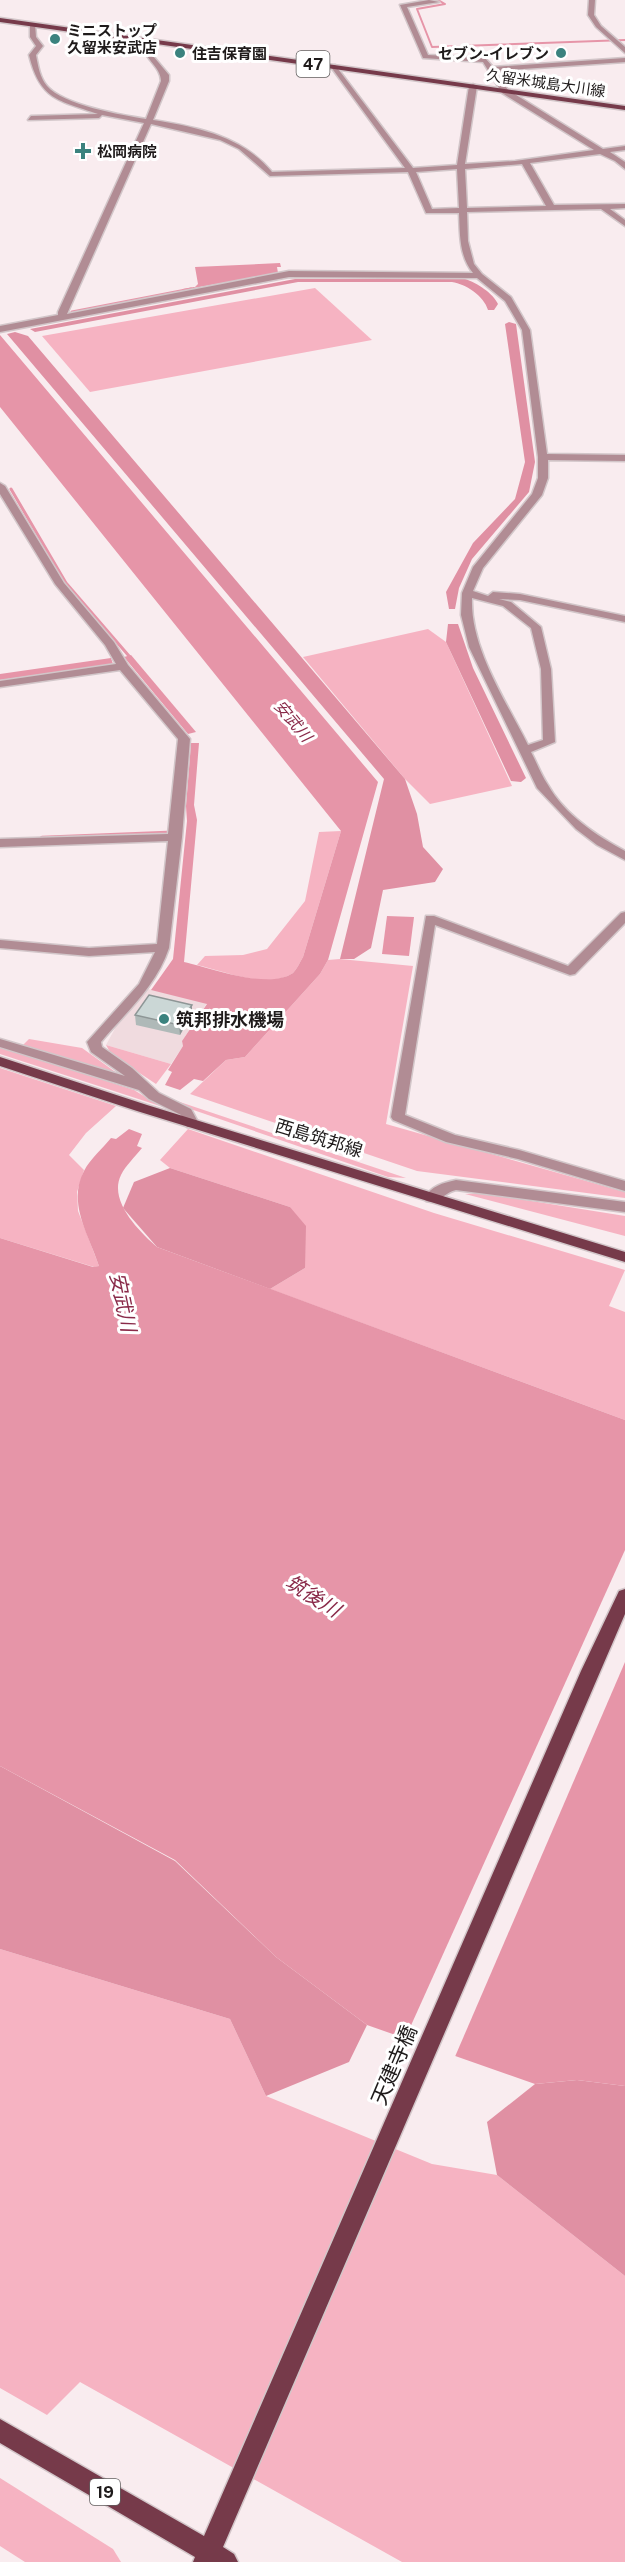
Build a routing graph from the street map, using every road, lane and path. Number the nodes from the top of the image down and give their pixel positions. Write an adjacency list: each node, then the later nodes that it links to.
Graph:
1 (432, 0): 9 (street)
2 (592, 0): 6 (street)
3 (0, 20): 4 (main road, 久留米城島大川線 / 47)
4 (32, 24): 5 (main road, 久留米城島大川線 / 47); 13 (street)
5 (144, 40): 8 (main road, 久留米城島大川線 / 47); 15 (street)
6 (625, 51)
7 (625, 60): 9 (street)
8 (335, 67): 10 (main road, 久留米城島大川線 / 47); 21 (street)
9 (491, 69): 11 (street)
10 (473, 86): 11 (main road, 久留米城島大川線 / 47); 19 (street)
11 (505, 91): 12 (main road, 久留米城島大川線 / 47); 17 (street)
12 (625, 108)
13 (108, 115): 14 (street); 15 (street)
14 (31, 118)
15 (149, 121): 21 (street); 28 (street)
16 (625, 148): 17 (street)
17 (601, 151): 18 (street); 20 (street)
18 (525, 162): 19 (street); 24 (street)
19 (461, 166): 21 (street); 25 (street)
20 (625, 167)
21 (411, 170): 25 (street)
22 (602, 206): 23 (street); 24 (street); 26 (street)
23 (625, 206)
24 (551, 207): 25 (street)
25 (464, 212): 27 (street)
26 (625, 224)
27 (479, 276): 28 (street); 31 (street)
28 (63, 317): 30 (street)
29 (0, 319): 30 (street)
30 (2, 328)
31 (543, 457): 32 (street); 34 (street)
32 (625, 458)
33 (0, 486): 36 (street)
34 (467, 593): 35 (street); 38 (street); 38 (street)
35 (625, 619)
36 (123, 666): 37 (street); 39 (street)
37 (0, 684)
38 (523, 751): 41 (street)
39 (176, 837): 40 (street); 44 (street)
40 (0, 843)
41 (625, 856)
42 (625, 916): 49 (street)
43 (0, 944): 44 (street)
44 (163, 948): 47 (street)
45 (0, 1043): 47 (street)
46 (0, 1060): 48 (main road, 西島筑邦線)
47 (143, 1087): 48 (street)
48 (192, 1124): 50 (main road, 西島筑邦線)
49 (625, 1185)
50 (432, 1197): 51 (street); 52 (main road, 西島筑邦線)
51 (625, 1207)
52 (625, 1257)
53 (625, 1596): 55 (main road, 天建寺橋)
54 (0, 2430): 55 (main road, 19)
55 (213, 2559)

